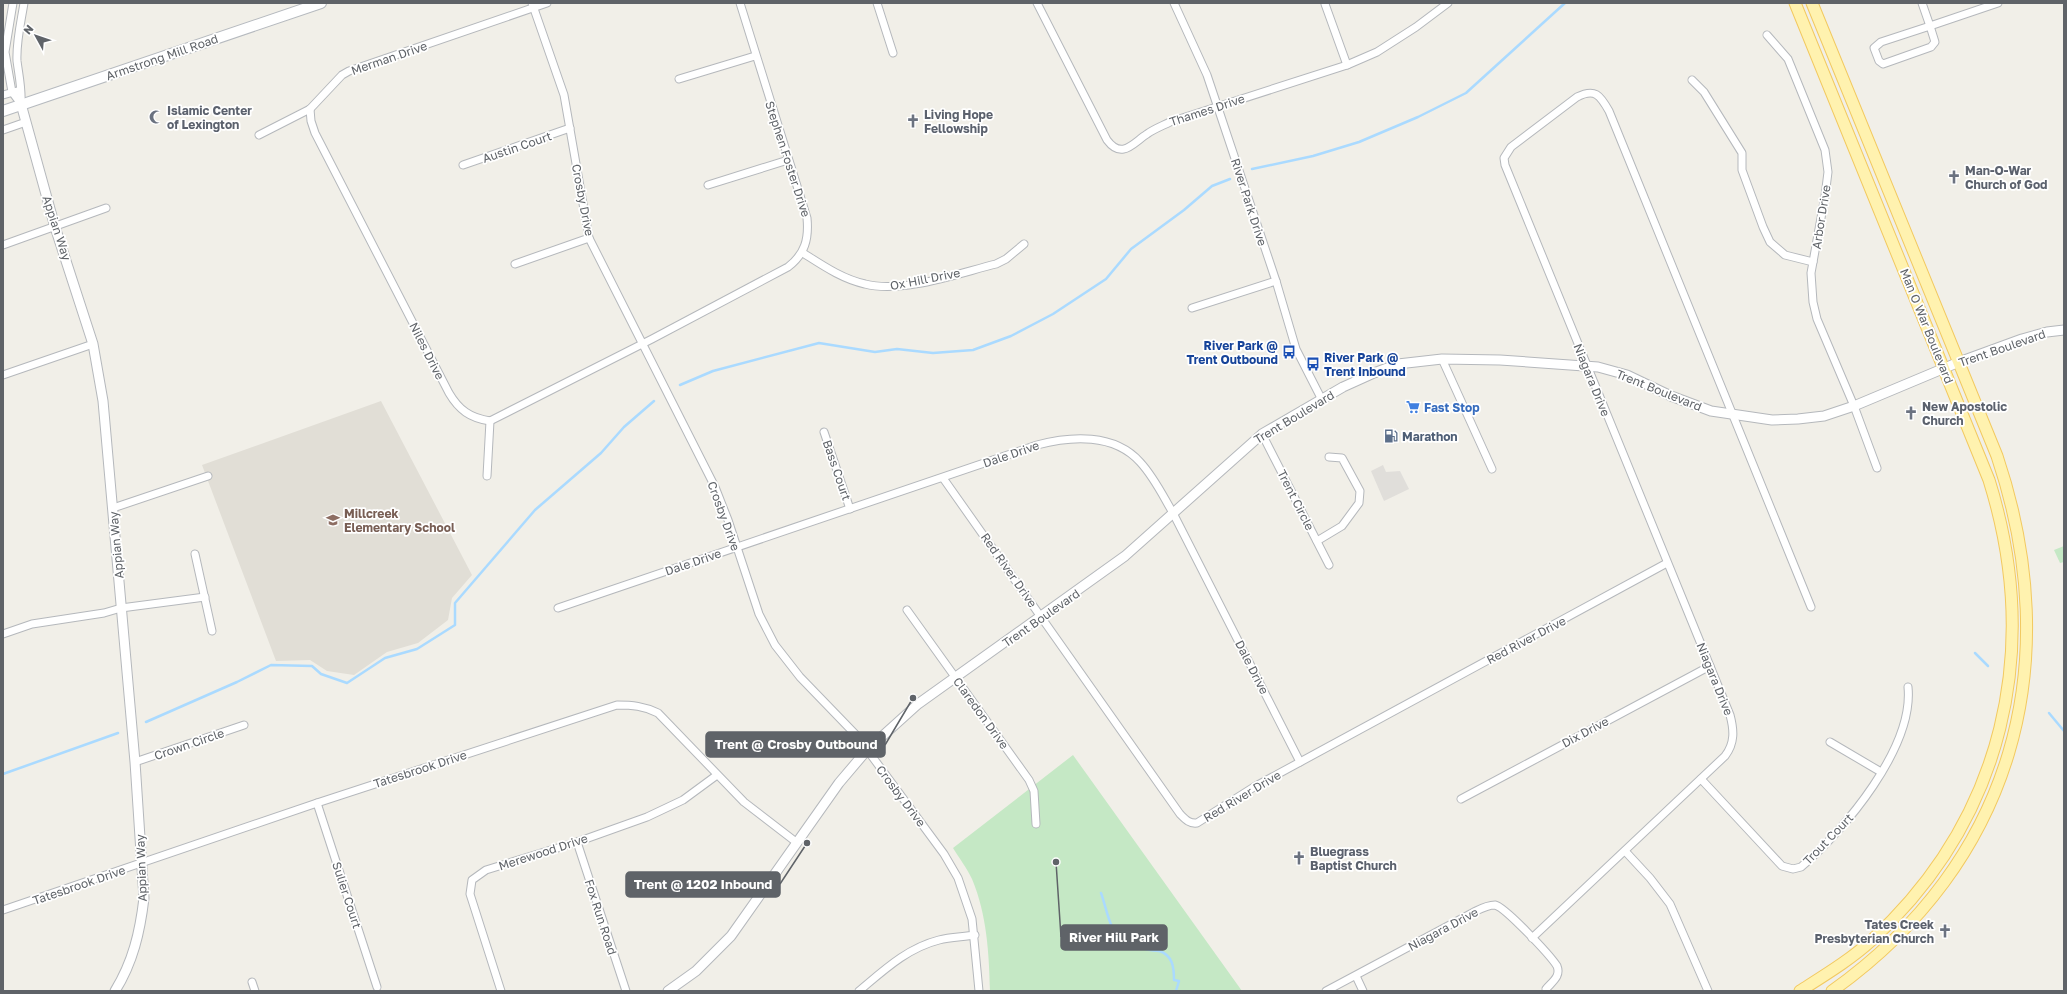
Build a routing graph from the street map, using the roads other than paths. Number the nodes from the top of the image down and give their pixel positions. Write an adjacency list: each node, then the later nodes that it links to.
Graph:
1 (12, 3): 24 (street, Appian Way)
2 (24, 3): 23 (street, Appian Way)
3 (321, 3): 26 (main road, Armstrong Mill Road)
4 (547, 3): 15 (street)
5 (740, 3): 19 (street, Stephen Foster Drive)
6 (877, 3): 18 (street)
7 (1037, 3): 27 (street, Thames Drive)
8 (1174, 3): 27 (street, River Park Drive)
9 (1448, 3): 20 (street, Thames Drive)
10 (1795, 3): 53 (main road, Man O War Boulevard)
11 (1812, 3): 51 (main road, Man O War Boulevard)
12 (1922, 3): 16 (street)
13 (1998, 3): 16 (street)
14 (1325, 4): 20 (street)
15 (533, 5): 28 (street, Merman Drive); 31 (street, Crosby Drive)
16 (1930, 26): 16 (street)
17 (1767, 35): 43 (street, Arbor Drive)
18 (893, 53)
19 (755, 56): 21 (street); 34 (street, Stephen Foster Drive)
20 (1347, 65): 27 (street, Thames Drive)
21 (679, 80)
22 (1692, 80): 43 (street)
23 (22, 89): 24 (street); 26 (street, Appian Way)
24 (12, 92): 25 (street); 26 (street, Appian Way)
25 (3, 96)
26 (21, 104): 29 (main road, Armstrong Mill Road); 30 (street, Appian Way)
27 (1218, 106): 45 (street, River Park Drive)
28 (310, 109): 33 (street, Merman Drive); 58 (street, Niles Drive)
29 (3, 111)
30 (26, 122): 32 (street); 38 (street, Appian Way)
31 (570, 128): 35 (street, Austin Court); 39 (street, Crosby Drive)
32 (3, 130)
33 (259, 135)
34 (788, 160): 36 (street); 42 (street, Stephen Foster Drive)
35 (463, 165)
36 (708, 185)
37 (106, 208): 38 (street)
38 (55, 227): 41 (street); 48 (street, Appian Way)
39 (589, 238): 44 (street); 49 (street, Crosby Drive)
40 (1024, 244): 42 (street, Ox Hill Drive)
41 (3, 245)
42 (802, 253): 49 (street, Stephen Foster Drive)
43 (1813, 262): 56 (street, Arbor Drive)
44 (515, 264)
45 (1276, 281): 46 (street); 55 (street, River Park Drive)
46 (1192, 308)
47 (2064, 330): 51 (street, Trent Boulevard)
48 (93, 344): 54 (street); 67 (street, Appian Way)
49 (642, 344): 58 (street); 71 (street, Crosby Drive)
50 (1442, 359): 52 (street, Trent Boulevard); 55 (street, Trent Boulevard); 63 (street)
51 (1959, 362): 53 (street, Trent Boulevard); 119 (main road, Man O War Boulevard)
52 (1586, 366): 57 (street, Trent Boulevard); 57 (street, Niagara Drive); 73 (street, Niagara Drive)
53 (1944, 368): 56 (street, Trent Boulevard); 118 (main road, Man O War Boulevard)
54 (3, 375)
55 (1322, 400): 60 (street, Trent Boulevard)
56 (1854, 406): 57 (street, Trent Boulevard); 62 (street, Arbor Drive)
57 (1735, 416): 76 (street, Niagara Drive)
58 (490, 421): 65 (street)
59 (824, 432): 68 (street, Bass Court)
60 (1262, 434): 69 (street, Trent Boulevard); 70 (street, Trent Circle)
61 (1329, 457): 70 (street)
62 (1877, 468)
63 (1492, 469)
64 (208, 476): 67 (street)
65 (487, 476)
66 (943, 478): 68 (street, Dale Drive); 69 (street, Dale Drive); 80 (street, Red River Drive)
67 (113, 508): 77 (street, Appian Way)
68 (850, 509): 71 (street, Dale Drive)
69 (1173, 513): 80 (street, Trent Boulevard); 90 (street, Dale Drive)
70 (1317, 541): 74 (street, Trent Circle)
71 (736, 548): 78 (street, Dale Drive); 88 (street, Crosby Drive)
72 (195, 554): 75 (street)
73 (1667, 563): 83 (street, Niagara Drive); 90 (street, Red River Drive)
74 (1330, 565)
75 (205, 597): 77 (street); 81 (street)
76 (1811, 607)
77 (121, 608): 82 (street); 89 (street, Appian Way)
78 (558, 608)
79 (906, 610): 84 (street, Claredon Drive)
80 (1042, 617): 84 (street, Trent Boulevard); 90 (street, Red River Drive)
81 (212, 631)
82 (3, 634)
83 (1710, 666): 93 (street, Niagara Drive); 94 (street, Dix Drive)
84 (955, 678): 88 (street, Trent Boulevard); 96 (street, Claredon Drive)
85 (1908, 687): 91 (street, Trout Court)
86 (244, 725): 89 (street, Crown Circle)
87 (1830, 742): 91 (street)
88 (867, 750): 98 (street, Trent Boulevard); 102 (street, Crosby Drive)
89 (135, 762): 100 (street, Appian Way)
90 (1300, 762)
91 (1881, 772): 93 (street, Trout Court)
92 (717, 775): 95 (street, Tatesbrook Drive); 97 (street, Merewood Drive); 98 (street, Tatesbrook Drive)
93 (1701, 779): 99 (street, Niagara Drive)
94 (1461, 799)
95 (317, 803): 100 (street, Tatesbrook Drive); 106 (street, Sulier Court)
96 (1036, 824)
97 (577, 842): 110 (street, Merewood Drive); 111 (street, Fox Run Road)
98 (796, 842): 112 (street, Trent Boulevard)
99 (1625, 851): 103 (street, Niagara Drive); 117 (street)
100 (143, 862): 101 (street, Tatesbrook Drive); 108 (street, Appian Way)
101 (3, 910)
102 (975, 935): 113 (street); 114 (street, Crosby Drive)
103 (1532, 938): 104 (street, Niagara Drive); 107 (street)
104 (1356, 976): 115 (street, Niagara Drive); 116 (street)
105 (252, 982): 109 (street)
106 (376, 987)
107 (1546, 988)
108 (115, 991)
109 (255, 991)
110 (501, 991)
111 (626, 991)
112 (668, 991)
113 (859, 991)
114 (979, 991)
115 (1326, 991)
116 (1363, 991)
117 (1708, 991)
118 (1800, 991)
119 (1832, 991)

